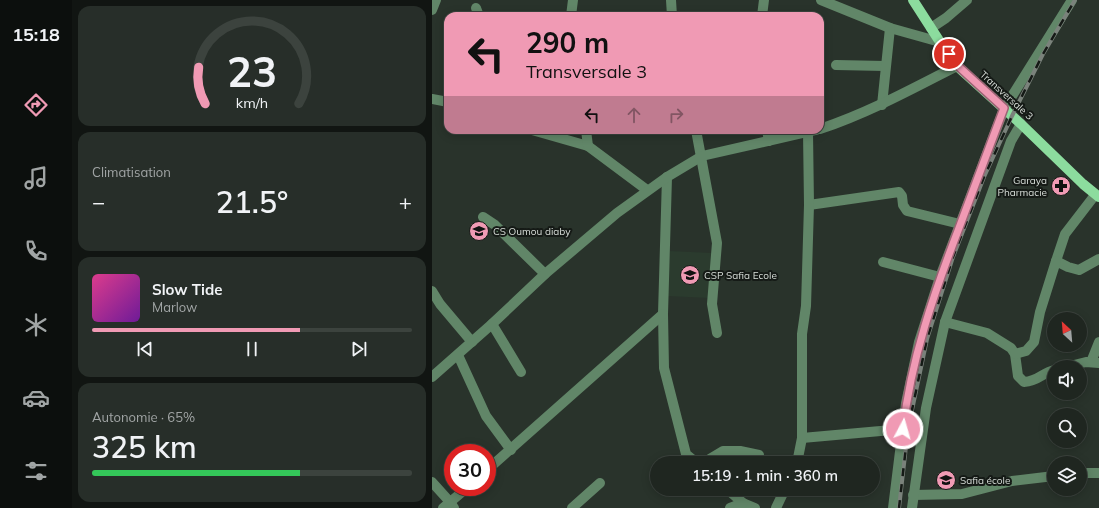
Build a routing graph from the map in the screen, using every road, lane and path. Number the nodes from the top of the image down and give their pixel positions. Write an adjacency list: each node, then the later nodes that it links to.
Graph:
1 (436, 0): 9 (street)
2 (573, 0): 10 (street)
3 (671, 0): 11 (street)
4 (764, 0): 12 (street)
5 (821, 0): 13 (street)
6 (913, 0): 14 (main road, Transversale 3)
7 (967, 0): 14 (street)
8 (1072, 0): 22 (street)
9 (432, 10)
10 (571, 12)
11 (672, 12)
12 (762, 12)
13 (890, 28): 15 (street); 17 (street)
14 (931, 28): 15 (main road, Transversale 3)
15 (940, 42): 18 (main road, Transversale 3)
16 (836, 65): 17 (street)
17 (885, 66): 21 (street)
18 (958, 66): 21 (street); 22 (main road, Transversale 3)
19 (432, 98): 20 (street)
20 (444, 101)
21 (882, 105): 24 (street)
22 (1004, 108): 23 (main road, Transversale 3); 39 (street)
23 (1021, 124): 36 (main road, Transversale 3); 47 (street)
24 (824, 128)
25 (546, 134): 32 (street)
26 (586, 134): 32 (street)
27 (697, 134): 33 (street)
28 (768, 134): 31 (street)
29 (799, 134): 31 (street)
30 (812, 134): 37 (street)
31 (769, 141): 33 (street)
32 (588, 146): 35 (street)
33 (702, 156): 34 (street); 49 (street)
34 (667, 177): 35 (street); 46 (street)
35 (647, 190): 43 (street)
36 (1097, 196): 41 (street)
37 (809, 205): 39 (street); 59 (street)
38 (483, 217): 43 (street)
39 (960, 224): 44 (street)
40 (1099, 259): 41 (street)
41 (1056, 261): 52 (street)
42 (883, 262): 44 (street)
43 (545, 274): 48 (street)
44 (940, 277): 58 (street)
45 (432, 291): 50 (street)
46 (663, 314): 60 (street); 62 (street)
47 (944, 322): 52 (street); 71 (street)
48 (492, 324): 50 (street); 55 (street)
49 (717, 333)
50 (472, 342): 53 (street)
51 (1099, 342): 54 (street)
52 (1015, 354): 56 (street)
53 (458, 355): 57 (street); 60 (street)
54 (1095, 363)
55 (521, 372)
56 (1047, 374)
57 (432, 377)
58 (903, 429): 59 (street); 81 (street)
59 (802, 438): 64 (street)
60 (511, 450): 65 (street)
61 (759, 455): 63 (street)
62 (688, 456)
63 (715, 456)
64 (798, 456)
65 (496, 462)
66 (1087, 473): 67 (street)
67 (1099, 473)
68 (1047, 477): 71 (street)
69 (432, 482): 76 (street)
70 (600, 483): 77 (street)
71 (913, 495): 82 (street)
72 (459, 496): 76 (street)
73 (735, 496): 75 (street)
74 (782, 496): 80 (street)
75 (743, 503): 78 (street); 79 (street)
76 (449, 506)
77 (572, 508)
78 (730, 508)
79 (755, 508)
80 (776, 508)
81 (893, 508)
82 (912, 508)

